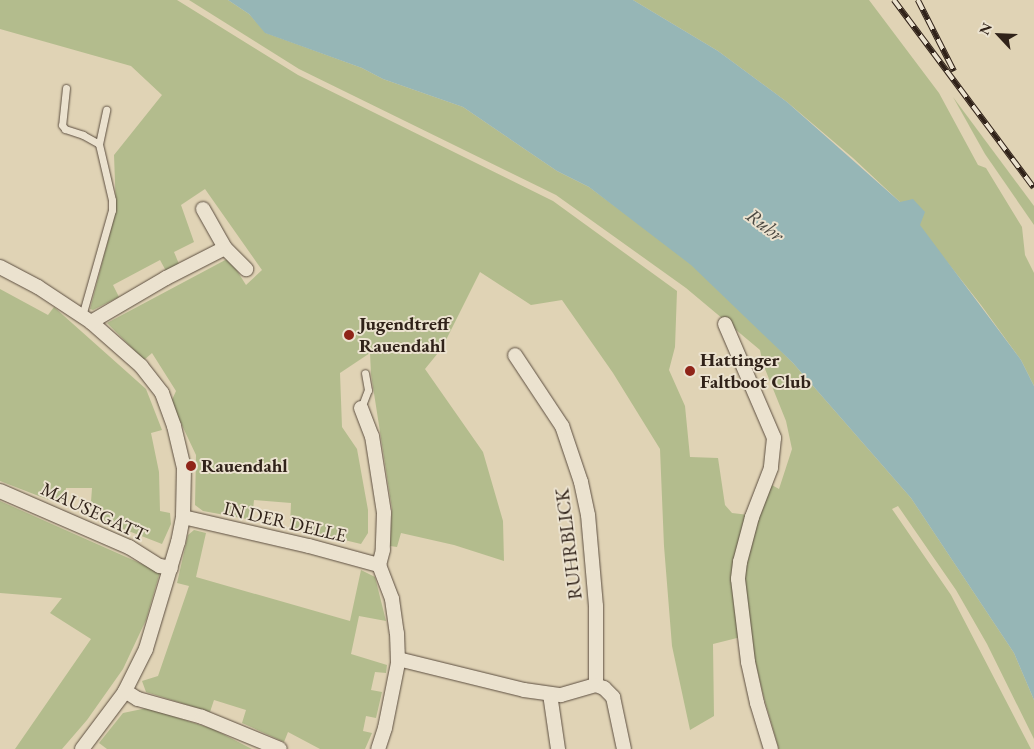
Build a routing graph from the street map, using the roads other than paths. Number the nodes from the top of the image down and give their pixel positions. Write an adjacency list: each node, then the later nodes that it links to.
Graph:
1 (66, 88): 3 (lane)
2 (106, 110): 3 (lane)
3 (99, 144): 8 (lane)
4 (203, 209): 5 (street)
5 (225, 248): 7 (street); 8 (street)
6 (0, 267): 8 (street)
7 (246, 269)
8 (87, 319): 14 (street)
9 (725, 324): 26 (street)
10 (515, 355): 18 (street, RUHRBLICK)
11 (365, 373): 12 (lane)
12 (361, 408): 15 (street)
13 (0, 491): 16 (street, MAUSEGATT)
14 (183, 517): 15 (street, IN DER DELLE); 16 (street)
15 (379, 565): 17 (street)
16 (171, 568): 19 (street)
17 (398, 659): 20 (street); 23 (street)
18 (596, 686): 20 (street); 25 (street)
19 (124, 692): 21 (street); 22 (street)
20 (550, 694): 24 (street)
21 (82, 749)
22 (280, 749)
23 (378, 749)
24 (558, 749)
25 (624, 749)
26 (772, 749)

